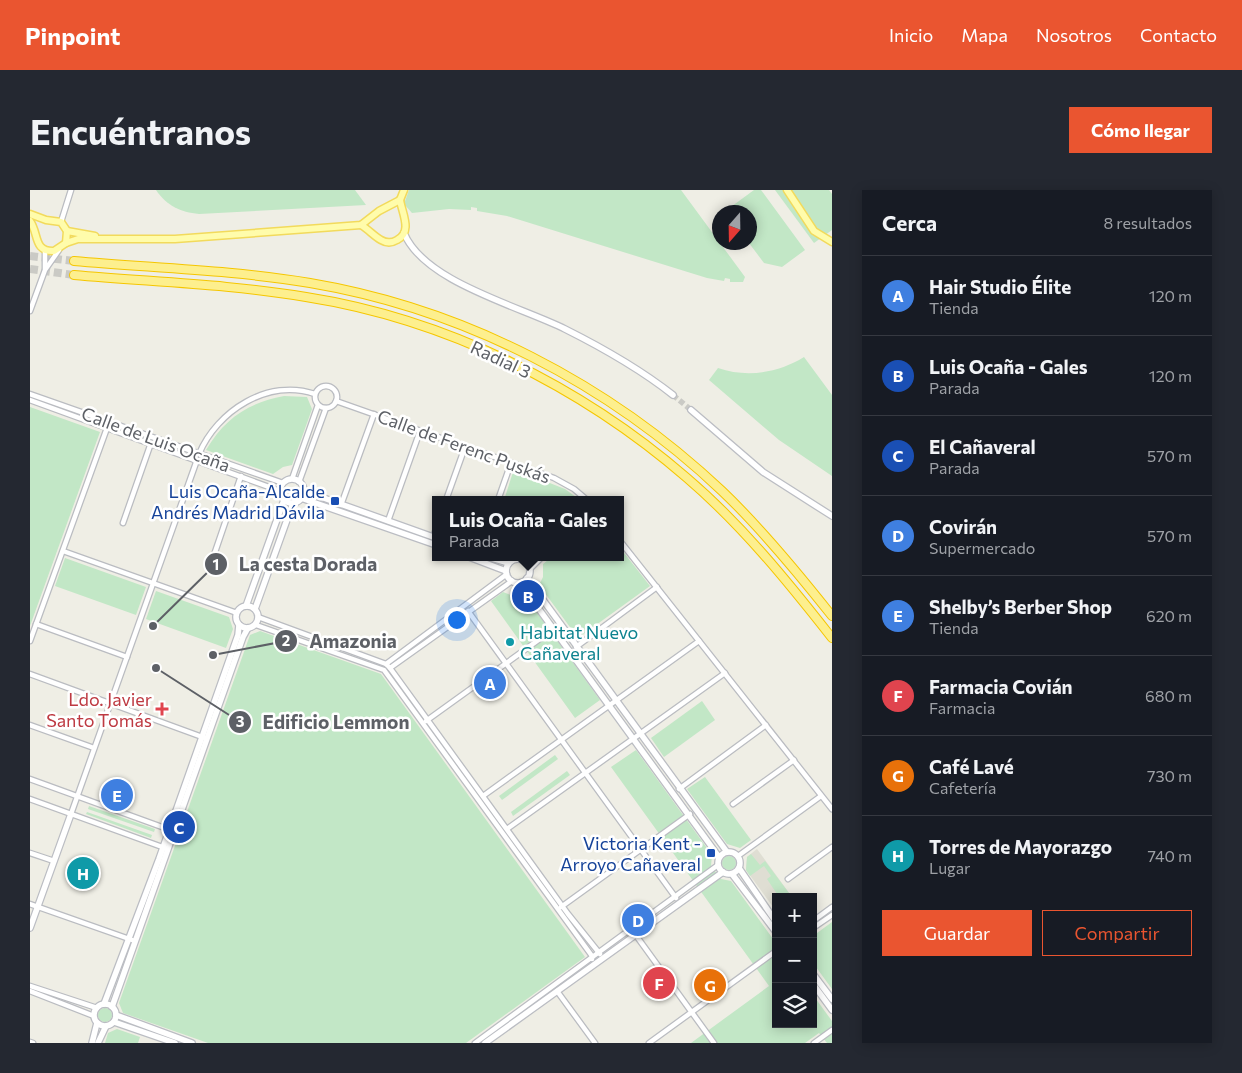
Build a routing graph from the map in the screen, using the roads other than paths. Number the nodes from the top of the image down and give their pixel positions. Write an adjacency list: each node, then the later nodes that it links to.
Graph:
1 (71, 190): 11 (street)
2 (404, 190): 4 (main road)
3 (787, 190): 19 (main road)
4 (400, 200): 5 (main road); 6 (main road)
5 (388, 208): 6 (main road); 8 (main road)
6 (401, 213): 15 (main road)
7 (30, 214): 9 (main road)
8 (373, 218): 12 (main road); 14 (main road)
9 (46, 220): 11 (main road); 16 (main road)
10 (30, 221): 16 (main road)
11 (61, 222): 13 (main road)
12 (361, 226): 14 (main road); 17 (main road)
13 (67, 231): 17 (main road); 20 (main road)
14 (373, 232): 18 (main road)
15 (404, 233): 18 (main road); 21 (main road)
16 (36, 236): 22 (main road)
17 (121, 238): 20 (main road)
18 (395, 241): 21 (main road)
19 (832, 242)
20 (66, 244): 23 (main road)
21 (409, 246): 30 (main road)
22 (45, 250): 23 (main road); 25 (street)
23 (59, 250): 25 (street)
24 (74, 261): 83 (highway, Radial 3)
25 (45, 270): 27 (street)
26 (74, 275): 90 (highway, Radial 3)
27 (30, 311)
28 (30, 394): 41 (street, Calle de Luis Ocaña)
29 (315, 394): 32 (street); 33 (street); 41 (street)
30 (673, 395)
31 (30, 400): 37 (street, Calle de Luis Ocaña)
32 (336, 401): 34 (street); 36 (street, Calle de Ferenc Puskás)
33 (318, 405): 34 (street); 45 (street)
34 (326, 408): 46 (street)
35 (691, 410): 57 (main road)
36 (374, 414): 38 (street, Calle de Ferenc Puskás); 56 (street)
37 (107, 428): 39 (street, Calle de Luis Ocaña); 63 (street)
38 (420, 430): 40 (street, Calle de Ferenc Puskás); 58 (street)
39 (151, 443): 42 (street, Calle de Luis Ocaña); 59 (street)
40 (465, 447): 43 (street, Calle de Ferenc Puskás); 50 (street)
41 (199, 454): 47 (street, Calle de Luis Ocaña)
42 (197, 460): 44 (street, Calle de Luis Ocaña); 77 (street)
43 (511, 463): 51 (street); 52 (street, Calle de Ferenc Puskás)
44 (242, 476): 48 (street, Calle de Luis Ocaña); 64 (street)
45 (292, 479): 46 (main road); 47 (main road)
46 (300, 482): 49 (main road)
47 (283, 483): 48 (main road)
48 (280, 491): 54 (main road)
49 (304, 491): 53 (main road); 56 (main road)
50 (447, 496)
51 (499, 496)
52 (581, 496)
53 (301, 498): 55 (main road); 61 (main road)
54 (284, 500): 55 (main road); 79 (main road)
55 (293, 503): 80 (main road)
56 (341, 505): 58 (main road)
57 (832, 516)
58 (388, 522): 60 (main road)
59 (123, 523)
60 (432, 537)
61 (432, 544)
62 (624, 545): 78 (street)
63 (63, 551): 77 (street); 85 (street)
64 (214, 555)
65 (478, 561): 73 (main road)
66 (500, 561): 71 (main road)
67 (515, 561): 71 (main road)
68 (521, 561): 70 (main road)
69 (538, 561): 72 (street)
70 (525, 562): 72 (main road)
71 (509, 564): 73 (main road)
72 (530, 569): 74 (main road)
73 (506, 573): 75 (main road); 96 (street)
74 (527, 578): 76 (main road); 93 (main road)
75 (512, 581): 76 (main road); 81 (street)
76 (520, 583): 89 (main road)
77 (153, 584): 82 (street); 94 (street)
78 (658, 587): 92 (street); 93 (street)
79 (246, 606): 80 (main road); 82 (main road)
80 (254, 609): 84 (main road)
81 (468, 611): 95 (street); 96 (street)
82 (237, 613): 87 (main road)
83 (832, 616)
84 (258, 617): 86 (main road); 96 (street)
85 (36, 624): 91 (street); 94 (street)
86 (256, 624): 88 (main road); 101 (street)
87 (239, 625): 88 (main road); 105 (main road)
88 (248, 628): 105 (main road)
89 (555, 628): 95 (street); 100 (main road)
90 (832, 638)
91 (30, 641)
92 (699, 641): 97 (street); 100 (street)
93 (576, 647): 100 (main road)
94 (127, 657): 99 (street)
95 (506, 663): 101 (street); 106 (street)
96 (388, 666): 101 (street)
97 (725, 673): 103 (street); 104 (street)
98 (30, 674): 99 (street)
99 (110, 703): 105 (street); 107 (street)
100 (613, 703): 104 (main road); 106 (street)
101 (425, 721): 113 (street); 138 (street)
102 (30, 725): 107 (street)
103 (766, 725): 108 (street); 111 (street)
104 (637, 735): 109 (street); 111 (main road); 119 (main road)
105 (205, 737): 120 (main road)
106 (562, 740): 109 (street); 113 (street)
107 (94, 748): 112 (street)
108 (794, 760): 114 (street); 116 (street)
109 (585, 773): 121 (street); 124 (street)
110 (30, 779): 112 (street)
111 (679, 789): 125 (main road)
112 (77, 796): 118 (street); 120 (street)
113 (483, 796): 121 (street)
114 (821, 796): 117 (street); 127 (street)
115 (30, 799): 118 (street)
116 (733, 804)
117 (832, 809)
118 (71, 814): 123 (street); 129 (main road)
119 (690, 814): 124 (street); 128 (main road)
120 (171, 830): 123 (main road)
121 (507, 830): 138 (street)
122 (832, 847): 134 (street)
123 (165, 848): 147 (main road)
124 (641, 849): 135 (street); 138 (street)
125 (727, 852): 127 (main road); 128 (main road)
126 (30, 853): 129 (street)
127 (738, 856): 131 (main road)
128 (720, 857): 130 (main road)
129 (54, 861): 137 (main road)
130 (718, 865): 132 (main road); 135 (street)
131 (739, 868): 133 (main road); 141 (main road)
132 (723, 872): 133 (main road); 146 (main road)
133 (732, 874): 144 (main road)
134 (788, 879)
135 (676, 898): 148 (street)
136 (30, 904): 137 (street)
137 (38, 907): 145 (main road); 147 (street)
138 (560, 907): 148 (street); 150 (street)
139 (832, 907): 142 (street)
140 (832, 915): 143 (street)
141 (772, 916)
142 (817, 918)
143 (817, 925)
144 (772, 927)
145 (30, 928)
146 (635, 934): 155 (main road); 161 (street)
147 (132, 940): 157 (main road); 158 (main road)
148 (600, 954): 150 (street)
149 (772, 954): 161 (street)
150 (592, 959): 172 (street)
151 (817, 979): 156 (main road)
152 (30, 986): 159 (street)
153 (817, 989): 160 (main road)
154 (30, 991): 163 (street)
155 (557, 991): 173 (main road); 174 (street)
156 (832, 1000)
157 (104, 1004): 158 (main road); 159 (main road)
158 (112, 1007): 162 (main road)
159 (96, 1008): 163 (main road)
160 (832, 1010)
161 (692, 1012): 175 (street); 176 (street)
162 (116, 1015): 164 (main road); 171 (main road)
163 (94, 1016): 165 (main road)
164 (114, 1022): 166 (main road); 170 (main road)
165 (97, 1023): 166 (main road); 168 (main road)
166 (106, 1026): 169 (main road)
167 (832, 1030): 177 (street)
168 (92, 1043)
169 (98, 1043)
170 (175, 1043)
171 (192, 1043)
172 (475, 1043)
173 (485, 1043)
174 (595, 1043)
175 (649, 1043)
176 (714, 1043)
177 (814, 1043)

